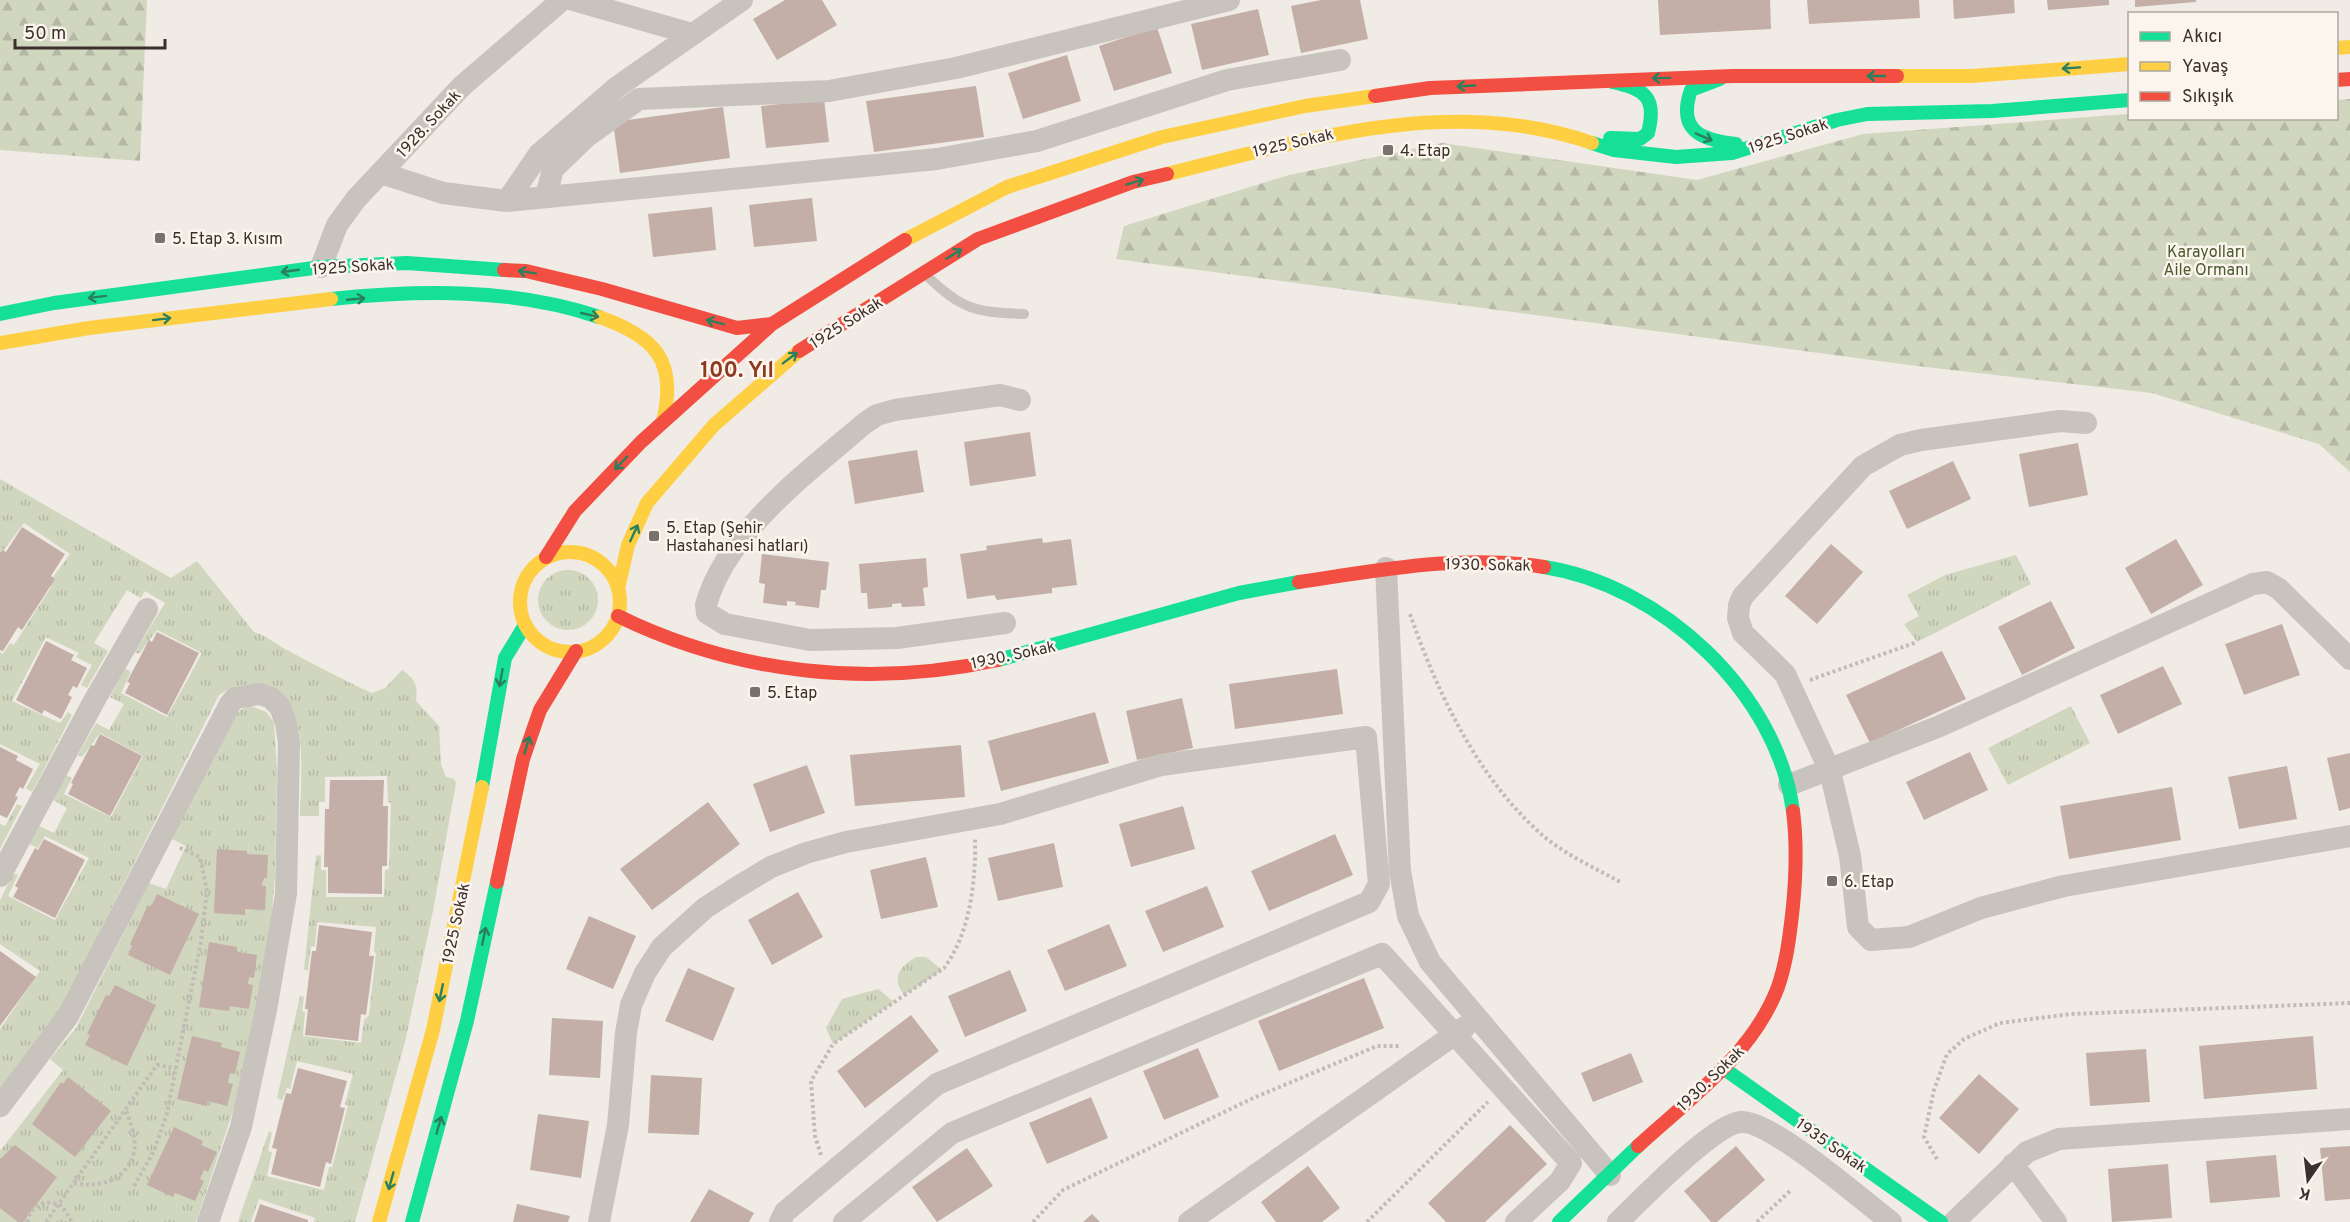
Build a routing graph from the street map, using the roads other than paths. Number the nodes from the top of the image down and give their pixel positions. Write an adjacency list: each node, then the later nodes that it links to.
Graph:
1 (562, 0): 13 (street, 1928. Sokak)
2 (573, 0): 5 (street)
3 (742, 0): 5 (street)
4 (1229, 0): 14 (street)
5 (692, 34): 15 (street)
6 (1340, 60): 14 (street)
7 (2128, 64): 8 (main road, 1925 Sokak, one-way to 8)
8 (1733, 76): 9 (main road, 1925 Sokak, one-way to 9); 12 (main road, one-way to 12)
9 (1600, 80): 11 (main road); 20 (main road, 1925 Sokak, one-way to 20)
10 (2128, 100): 12 (main road, 1925 Sokak)
11 (1562, 132): 12 (main road, 1925 Sokak); 17 (main road, 1925 Sokak, one-way to 11)
12 (1789, 135)
13 (381, 173): 15 (street); 16 (street, 1928. Sokak)
14 (546, 196): 15 (street)
15 (507, 201)
16 (321, 267): 18 (main road, 1925 Sokak, one-way to 18); 20 (main road, 1925 Sokak, one-way to 16)
17 (924, 273): 19 (lane); 27 (main road, 1925 Sokak, one-way to 17)
18 (0, 314)
19 (1024, 314)
20 (772, 324): 23 (main road, 1925 Sokak)
21 (0, 343): 23 (main road, 1925 Sokak, one-way to 23)
22 (1020, 400): 32 (street)
23 (663, 421): 25 (main road, 1925 Sokak, one-way to 25)
24 (2086, 423): 38 (street)
25 (546, 557): 27 (main road); 31 (main road)
26 (1386, 568): 35 (main road, 1930. Sokak); 36 (street); 39 (main road, 1930. Sokak)
27 (618, 590): 29 (main road)
28 (147, 609): 41 (street)
29 (618, 616): 33 (main road); 35 (main road, 1930. Sokak)
30 (1005, 623): 32 (street)
31 (525, 626): 33 (main road); 50 (main road, 1925 Sokak, one-way to 50)
32 (897, 638): 35 (street)
33 (576, 651): 51 (main road, 1925 Sokak, one-way to 33)
34 (2350, 659): 38 (street)
35 (898, 672)
36 (1394, 735): 37 (street); 42 (street)
37 (1366, 737): 52 (street); 53 (street)
38 (1830, 771): 39 (street); 40 (street)
39 (1789, 786): 44 (main road, 1930. Sokak)
40 (2350, 836)
41 (0, 876)
42 (1476, 1019): 43 (street); 48 (street)
43 (1446, 1039): 54 (street); 55 (street); 56 (street)
44 (1723, 1068): 48 (main road, 1930. Sokak); 60 (main road, 1935 Sokak)
45 (0, 1106): 49 (street)
46 (2350, 1119): 47 (street)
47 (2013, 1164): 61 (street); 62 (street)
48 (1610, 1174): 57 (main road, 1930. Sokak)
49 (208, 1222)
50 (379, 1222)
51 (412, 1222)
52 (599, 1222)
53 (780, 1222)
54 (844, 1222)
55 (1190, 1222)
56 (1516, 1222)
57 (1559, 1222)
58 (1618, 1222): 59 (street)
59 (1891, 1222)
60 (1941, 1222)
61 (1954, 1222)
62 (2056, 1222)

